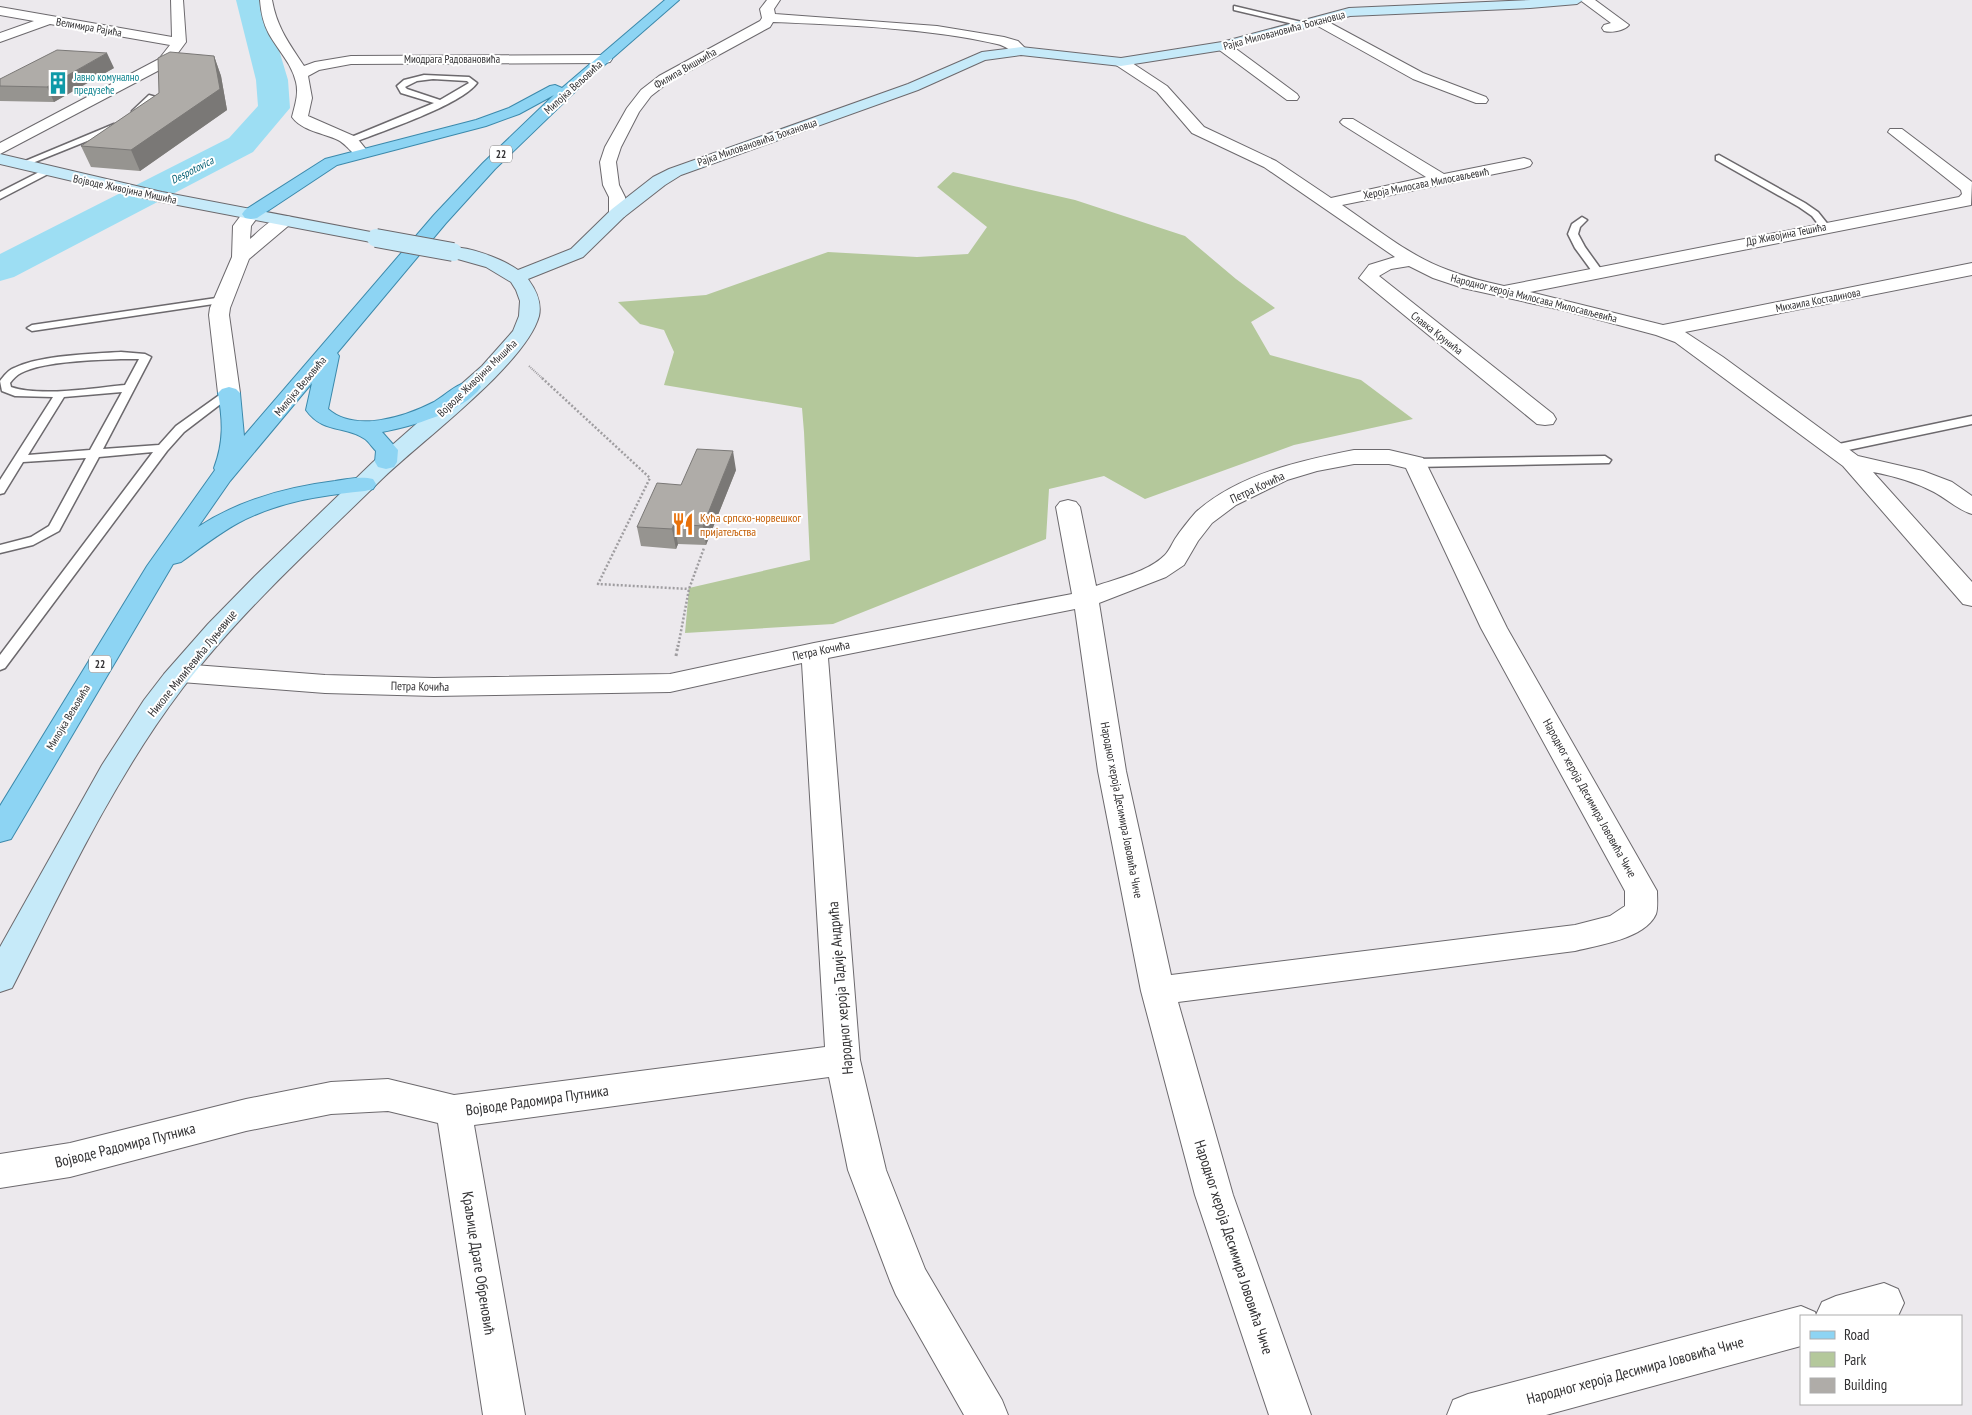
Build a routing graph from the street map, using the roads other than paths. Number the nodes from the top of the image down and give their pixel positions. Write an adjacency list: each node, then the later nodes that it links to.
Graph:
1 (177, 0): 16 (street)
2 (266, 0): 21 (street)
3 (673, 0): 19 (main road, Милојка Вељовића / 22)
4 (774, 0): 10 (street)
5 (1577, 0): 7 (street, Рајка Миловановића Ђокановца)
6 (1586, 0): 14 (street)
7 (1498, 3): 12 (street, Рајка Миловановића Ђокановца)
8 (1237, 8): 13 (lane)
9 (0, 11): 11 (street, Велимира Рајића)
10 (769, 18): 18 (street, Рајка Миловановића Ђокановца); 39 (street, Филипа Вишњића)
11 (48, 20): 15 (street); 16 (street, Велимира Рајића)
12 (1321, 22): 13 (street, Рајка Миловановића Ђокановца); 25 (street)
13 (1306, 26): 17 (street, Рајка Миловановића Ђокановца)
14 (1609, 28)
15 (0, 38)
16 (179, 42): 30 (street)
17 (1223, 46): 20 (street, Рајка Миловановића Ђокановца); 24 (street)
18 (1021, 51): 20 (street, Рајка Миловановића Ђокановца); 39 (street, Рајка Миловановића Ђокановца)
19 (604, 59): 21 (street, Миодрага Радовановића); 22 (main road, Милојка Вељовића / 22)
20 (1121, 62): 38 (street, Народног хероја Милосава Милосављевића)
21 (302, 74): 29 (street)
22 (580, 79): 29 (main road); 55 (main road, Милојка Вељовића / 22)
23 (152, 97): 34 (lane)
24 (1292, 97)
25 (1481, 100)
26 (441, 103): 26 (lane); 29 (lane)
27 (1348, 122): 36 (street)
28 (1896, 132): 43 (street, Др Живојина Тешића)
29 (356, 146): 40 (main road); 41 (main road)
30 (0, 149)
31 (1719, 158): 43 (lane)
32 (0, 159): 34 (street, Војводе Живојина Мишића)
33 (1524, 163): 36 (street, Хероја Милосава Милосављевић)
34 (22, 164): 35 (street, Војводе Живојина Мишића)
35 (47, 171): 37 (lane); 40 (street, Војводе Живојина Мишића)
36 (1441, 179): 38 (street, Хероја Милосава Милосављевић)
37 (0, 196)
38 (1329, 203): 45 (street, Народног хероја Милосава Милосављевића)
39 (618, 213): 48 (street, Рајка Миловановића Ђокановца)
40 (251, 214): 41 (street, Војводе Живојина Мишића); 44 (street)
41 (278, 219): 44 (street); 48 (street, Војводе Живојина Мишића, bridge)
42 (1582, 220): 47 (lane)
43 (1825, 227): 47 (street, Др Живојина Тешића)
44 (240, 257): 51 (street)
45 (1411, 260): 50 (street, Народног хероја Милосава Милосављевића); 60 (street, Славка Крунића)
46 (1972, 269): 53 (street, Михаила Костадинова)
47 (1598, 272): 50 (street, Др Живојина Тешића)
48 (516, 277): 56 (street, Војводе Живојина Мишића)
49 (1972, 281): 54 (street, Михаила Костадинова)
50 (1501, 291): 53 (street, Народног хероја Милосава Милосављевића)
51 (223, 300): 52 (lane); 59 (street)
52 (32, 328)
53 (1663, 332): 54 (street, Народног хероја Милосава Милосављевића)
54 (1682, 338): 65 (street, Народног хероја Милосава Милосављевића)
55 (334, 343): 62 (main road); 70 (main road, Милојка Вељовића / 22)
56 (471, 387): 62 (main road); 68 (street, Војводе Живојина Мишића)
57 (130, 388): 58 (lane); 58 (lane); 64 (lane)
58 (61, 393): 66 (lane)
59 (229, 393): 63 (lane); 70 (main road)
60 (1545, 418)
61 (1972, 420): 65 (lane)
62 (356, 428): 68 (main road)
63 (163, 448): 64 (lane); 80 (lane)
64 (94, 453): 66 (lane); 75 (lane)
65 (1842, 455): 74 (street, Народног хероја Милосава Милосављевића); 77 (street, Народног хероја Милосава Милосављевића)
66 (20, 459): 72 (lane)
67 (1604, 460): 69 (lane)
68 (386, 462): 71 (street, Војводе Живојина Мишића)
69 (1415, 463): 78 (street, Петра Кочића); 84 (street, Народног хероја Десимира Јововића Чиче)
70 (222, 476): 76 (main road, Милојка Вељовића / 22)
71 (365, 484): 76 (main road); 81 (street, Николе Милићевића Луњевице)
72 (0, 490)
73 (1068, 507): 78 (street, Народног хероја Десимира Јововића Чиче)
74 (1972, 507)
75 (0, 549)
76 (159, 566): 82 (main road, Милојка Вељовића / 22)
77 (1972, 598)
78 (1086, 599): 79 (street, Петра Кочића); 84 (street, Народног хероја Десимира Јововића Чиче)
79 (814, 652): 81 (street, Петра Кочића); 85 (street, Народног хероја Тадије Андрића)
80 (0, 665)
81 (181, 674): 83 (street, Николе Милићевића Луњевице)
82 (0, 831)
83 (0, 978)
84 (1158, 990): 93 (street, Народног хероја Десимира Јововића Чиче)
85 (843, 1060): 86 (street, Војводе Радомира Путника); 92 (street, Народног хероја Тадије Андрића)
86 (454, 1111): 87 (street, Војводе Радомира Путника); 91 (street, Краљице Драге Обреновић)
87 (0, 1170)
88 (1884, 1303): 89 (street)
89 (1840, 1315)
90 (1800, 1326): 94 (street, Народног хероја Десимира Јововића Чиче)
91 (504, 1415)
92 (988, 1415)
93 (1290, 1415)
94 (1468, 1415)

